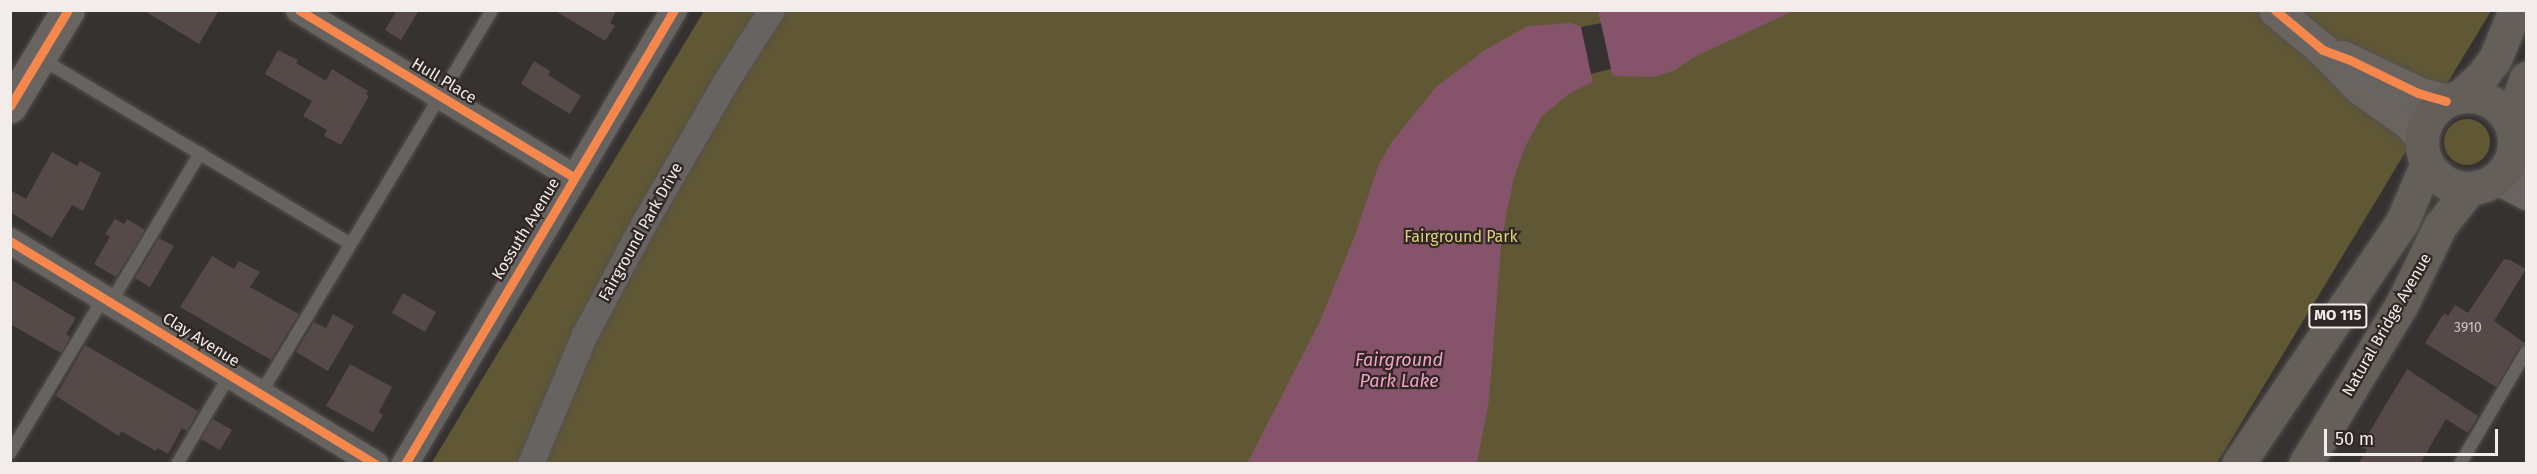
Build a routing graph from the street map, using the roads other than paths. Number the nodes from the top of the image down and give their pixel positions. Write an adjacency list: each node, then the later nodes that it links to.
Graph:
1 (68, 10): 9 (street)
2 (299, 10): 11 (street, Hull Place)
3 (492, 10): 11 (lane)
4 (674, 10): 17 (street, Kossuth Avenue)
5 (772, 10): 30 (street, Fairground Park Drive)
6 (2275, 10): 8 (street)
7 (2515, 10): 12 (main road)
8 (2323, 51): 12 (street); 15 (street)
9 (39, 58): 13 (street); 16 (lane)
10 (2526, 78): 14 (main road)
11 (440, 96): 17 (street, Hull Place); 21 (lane)
12 (2453, 98): 14 (main road); 15 (main road)
13 (10, 105)
14 (2517, 142): 18 (main road)
15 (2425, 151): 18 (main road); 31 (main road, MO 115)
16 (200, 153): 21 (lane); 22 (lane)
17 (574, 177): 29 (street, Kossuth Avenue)
18 (2483, 183): 19 (street); 32 (main road, Natural Bridge Avenue / MO 115)
19 (2526, 193)
20 (10, 241): 22 (street, Clay Avenue)
21 (351, 244): 25 (lane)
22 (108, 300): 24 (street, Clay Avenue); 26 (lane)
23 (2526, 352): 33 (lane)
24 (229, 376): 25 (street, Clay Avenue); 27 (lane)
25 (261, 393): 28 (street, Clay Avenue)
26 (10, 453)
27 (177, 464)
28 (375, 464)
29 (405, 464)
30 (531, 464)
31 (2238, 464)
32 (2305, 464)
33 (2460, 464)

